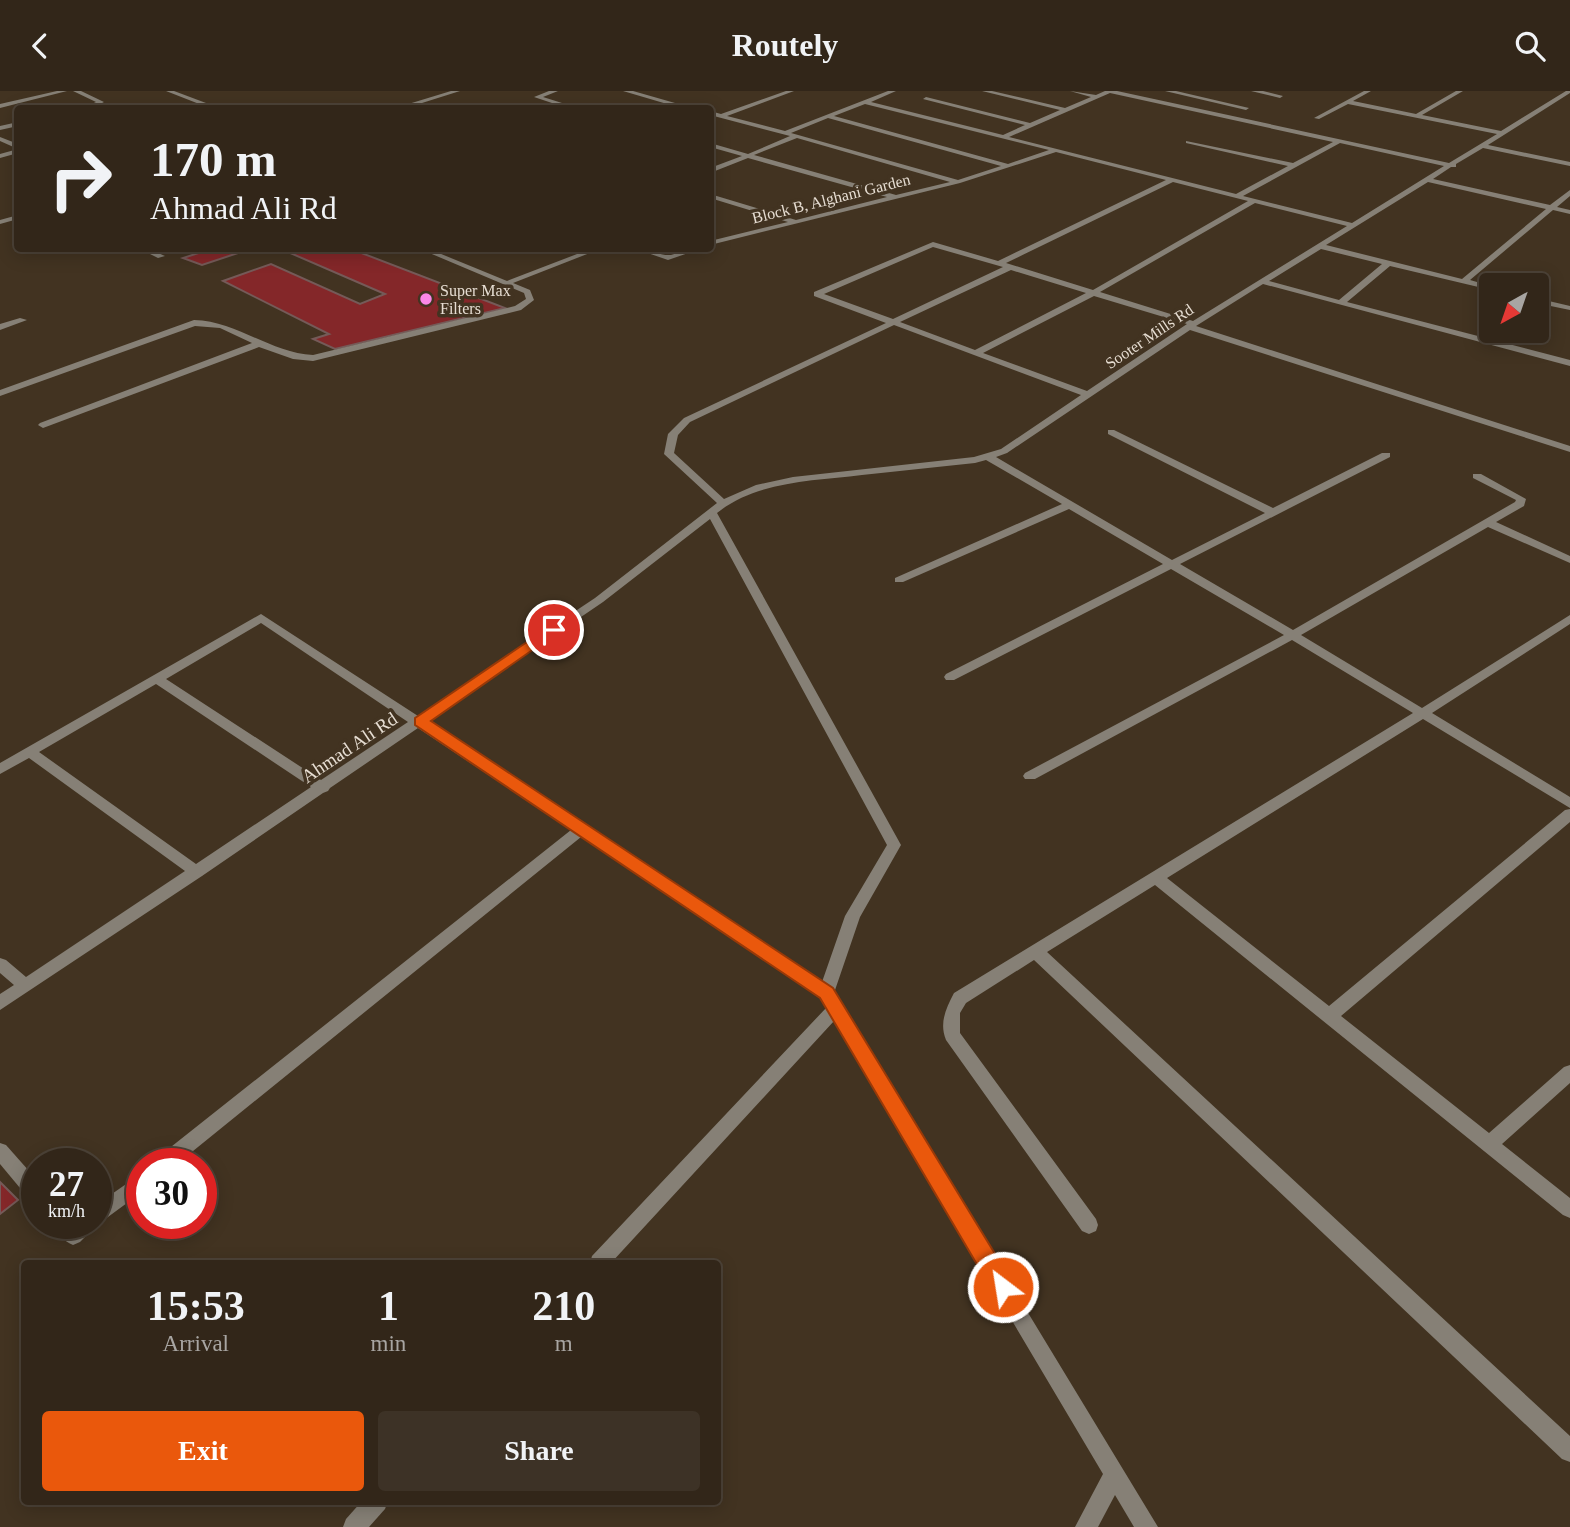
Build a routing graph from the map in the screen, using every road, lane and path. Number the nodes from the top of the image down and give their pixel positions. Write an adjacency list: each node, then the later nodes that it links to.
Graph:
1 (64, 91): 30 (street)
2 (76, 91): 25 (street)
3 (169, 91): 26 (street)
4 (457, 91): 27 (street)
5 (555, 91): 28 (street)
6 (625, 91): 29 (street)
7 (791, 91): 19 (street)
8 (893, 91): 23 (street)
9 (985, 91): 32 (street)
10 (1073, 91): 21 (street)
11 (1110, 91): 21 (street); 43 (street)
12 (1168, 91): 31 (street)
13 (1254, 91): 20 (street)
14 (1354, 91): 16 (street)
15 (1460, 91): 36 (street)
16 (1366, 92): 24 (street)
17 (1569, 93): 40 (street, Sooter Mills Rd)
18 (764, 94): 19 (street)
19 (775, 96): 34 (street)
20 (1280, 96)
21 (1097, 97): 32 (street)
22 (926, 99): 38 (street)
23 (865, 102): 35 (street); 42 (street)
24 (1348, 102): 36 (street); 37 (street)
25 (94, 105)
26 (208, 105)
27 (409, 105)
28 (564, 105)
29 (678, 105)
30 (0, 106)
31 (1246, 108)
32 (1066, 110): 38 (street)
33 (714, 114): 34 (street)
34 (721, 116): 39 (street)
35 (827, 116): 39 (street); 50 (street)
36 (1416, 116): 40 (street)
37 (1317, 118)
38 (1031, 125): 42 (street)
39 (785, 133): 41 (street)
40 (1502, 134): 46 (street, Sooter Mills Rd)
41 (797, 136): 48 (street); 56 (street)
42 (1005, 136): 47 (street)
43 (1339, 141): 51 (street); 52 (street)
44 (1188, 142): 51 (street)
45 (714, 146): 48 (street)
46 (1484, 146): 49 (street); 52 (street, Sooter Mills Rd)
47 (1058, 150): 50 (street, Block B, Alghani Garden); 54 (street)
48 (750, 155): 53 (street); 60 (street)
49 (1570, 164)
50 (1007, 165): 56 (street, Block B, Alghani Garden)
51 (1292, 165): 58 (street)
52 (1454, 166): 55 (street, Sooter Mills Rd)
53 (714, 169)
54 (1174, 179): 58 (street); 77 (street)
55 (1428, 180): 62 (street); 65 (street, Sooter Mills Rd)
56 (958, 182): 60 (street, Block B, Alghani Garden)
57 (1570, 192): 62 (street)
58 (1237, 196): 61 (street)
59 (714, 197): 64 (street)
60 (896, 197): 64 (street, Block B, Alghani Garden)
61 (1255, 200): 65 (street); 83 (street)
62 (1552, 208): 63 (street); 79 (street)
63 (1570, 212)
64 (797, 222): 67 (street, Block B, Alghani Garden)
65 (1351, 225): 69 (street, Sooter Mills Rd)
66 (714, 233): 67 (street)
67 (727, 237): 68 (street, Block B, Alghani Garden)
68 (714, 242)
69 (1319, 246): 76 (street); 81 (street, Sooter Mills Rd)
70 (151, 252): 75 (street)
71 (432, 252): 80 (street)
72 (588, 252): 80 (street)
73 (649, 252): 74 (street)
74 (687, 252)
75 (161, 256)
76 (1388, 263): 79 (street); 84 (street)
77 (998, 264): 78 (street); 88 (street)
78 (1010, 267): 83 (street); 88 (street)
79 (1464, 281): 82 (street)
80 (510, 282): 91 (street)
81 (1263, 282): 84 (street); 89 (street, Sooter Mills Rd)
82 (1479, 285)
83 (1093, 293): 89 (street); 92 (street)
84 (1340, 303): 93 (street)
85 (1549, 303): 86 (street)
86 (1570, 308)
87 (23, 320): 90 (street)
88 (893, 322): 92 (street); 103 (street)
89 (1192, 325): 95 (street, Sooter Mills Rd); 98 (street)
90 (0, 327)
91 (258, 344): 94 (street); 96 (street)
92 (976, 353): 95 (street)
93 (1570, 363)
94 (0, 393)
95 (1089, 395): 100 (street, Sooter Mills Rd)
96 (43, 425)
97 (1111, 432): 104 (street)
98 (1570, 449)
99 (1385, 456): 104 (street)
100 (989, 457): 102 (street); 103 (street, Sooter Mills Rd)
101 (1476, 476): 105 (street)
102 (1071, 504): 107 (street); 108 (street)
103 (718, 508): 114 (street, Ahmad Ali Rd); 127 (street)
104 (1272, 512): 107 (street)
105 (1489, 523): 106 (street); 110 (street)
106 (1570, 560)
107 (1170, 564): 110 (street); 111 (street)
108 (899, 580)
109 (1570, 619): 113 (street)
110 (1293, 635): 113 (street); 117 (street)
111 (950, 677)
112 (156, 678): 114 (street); 115 (street); 118 (street)
113 (1423, 713): 119 (street); 123 (street)
114 (421, 721): 118 (street, Ahmad Ali Rd); 121 (street)
115 (29, 752): 116 (street); 122 (street)
116 (0, 769)
117 (1030, 776)
118 (323, 787): 122 (street, Ahmad Ali Rd)
119 (1570, 803)
120 (1570, 814): 129 (street)
121 (582, 829): 127 (street); 132 (street)
122 (197, 872): 126 (street, Ahmad Ali Rd)
123 (1157, 878): 124 (street); 129 (street)
124 (1037, 953): 138 (street); 140 (street)
125 (0, 964): 126 (street)
126 (25, 986): 128 (street, Ahmad Ali Rd)
127 (831, 1001): 139 (street); 141 (street)
128 (0, 1003)
129 (1329, 1016): 131 (street)
130 (1570, 1072): 131 (street)
131 (1489, 1144): 137 (street)
132 (183, 1148)
133 (0, 1151): 134 (street)
134 (21, 1175)
135 (126, 1194): 136 (street)
136 (112, 1204)
137 (1570, 1209)
138 (1089, 1225)
139 (601, 1260)
140 (1570, 1451)
141 (1115, 1473): 144 (street); 145 (street)
142 (374, 1505): 143 (street)
143 (355, 1527)
144 (1086, 1527)
145 (1147, 1527)

